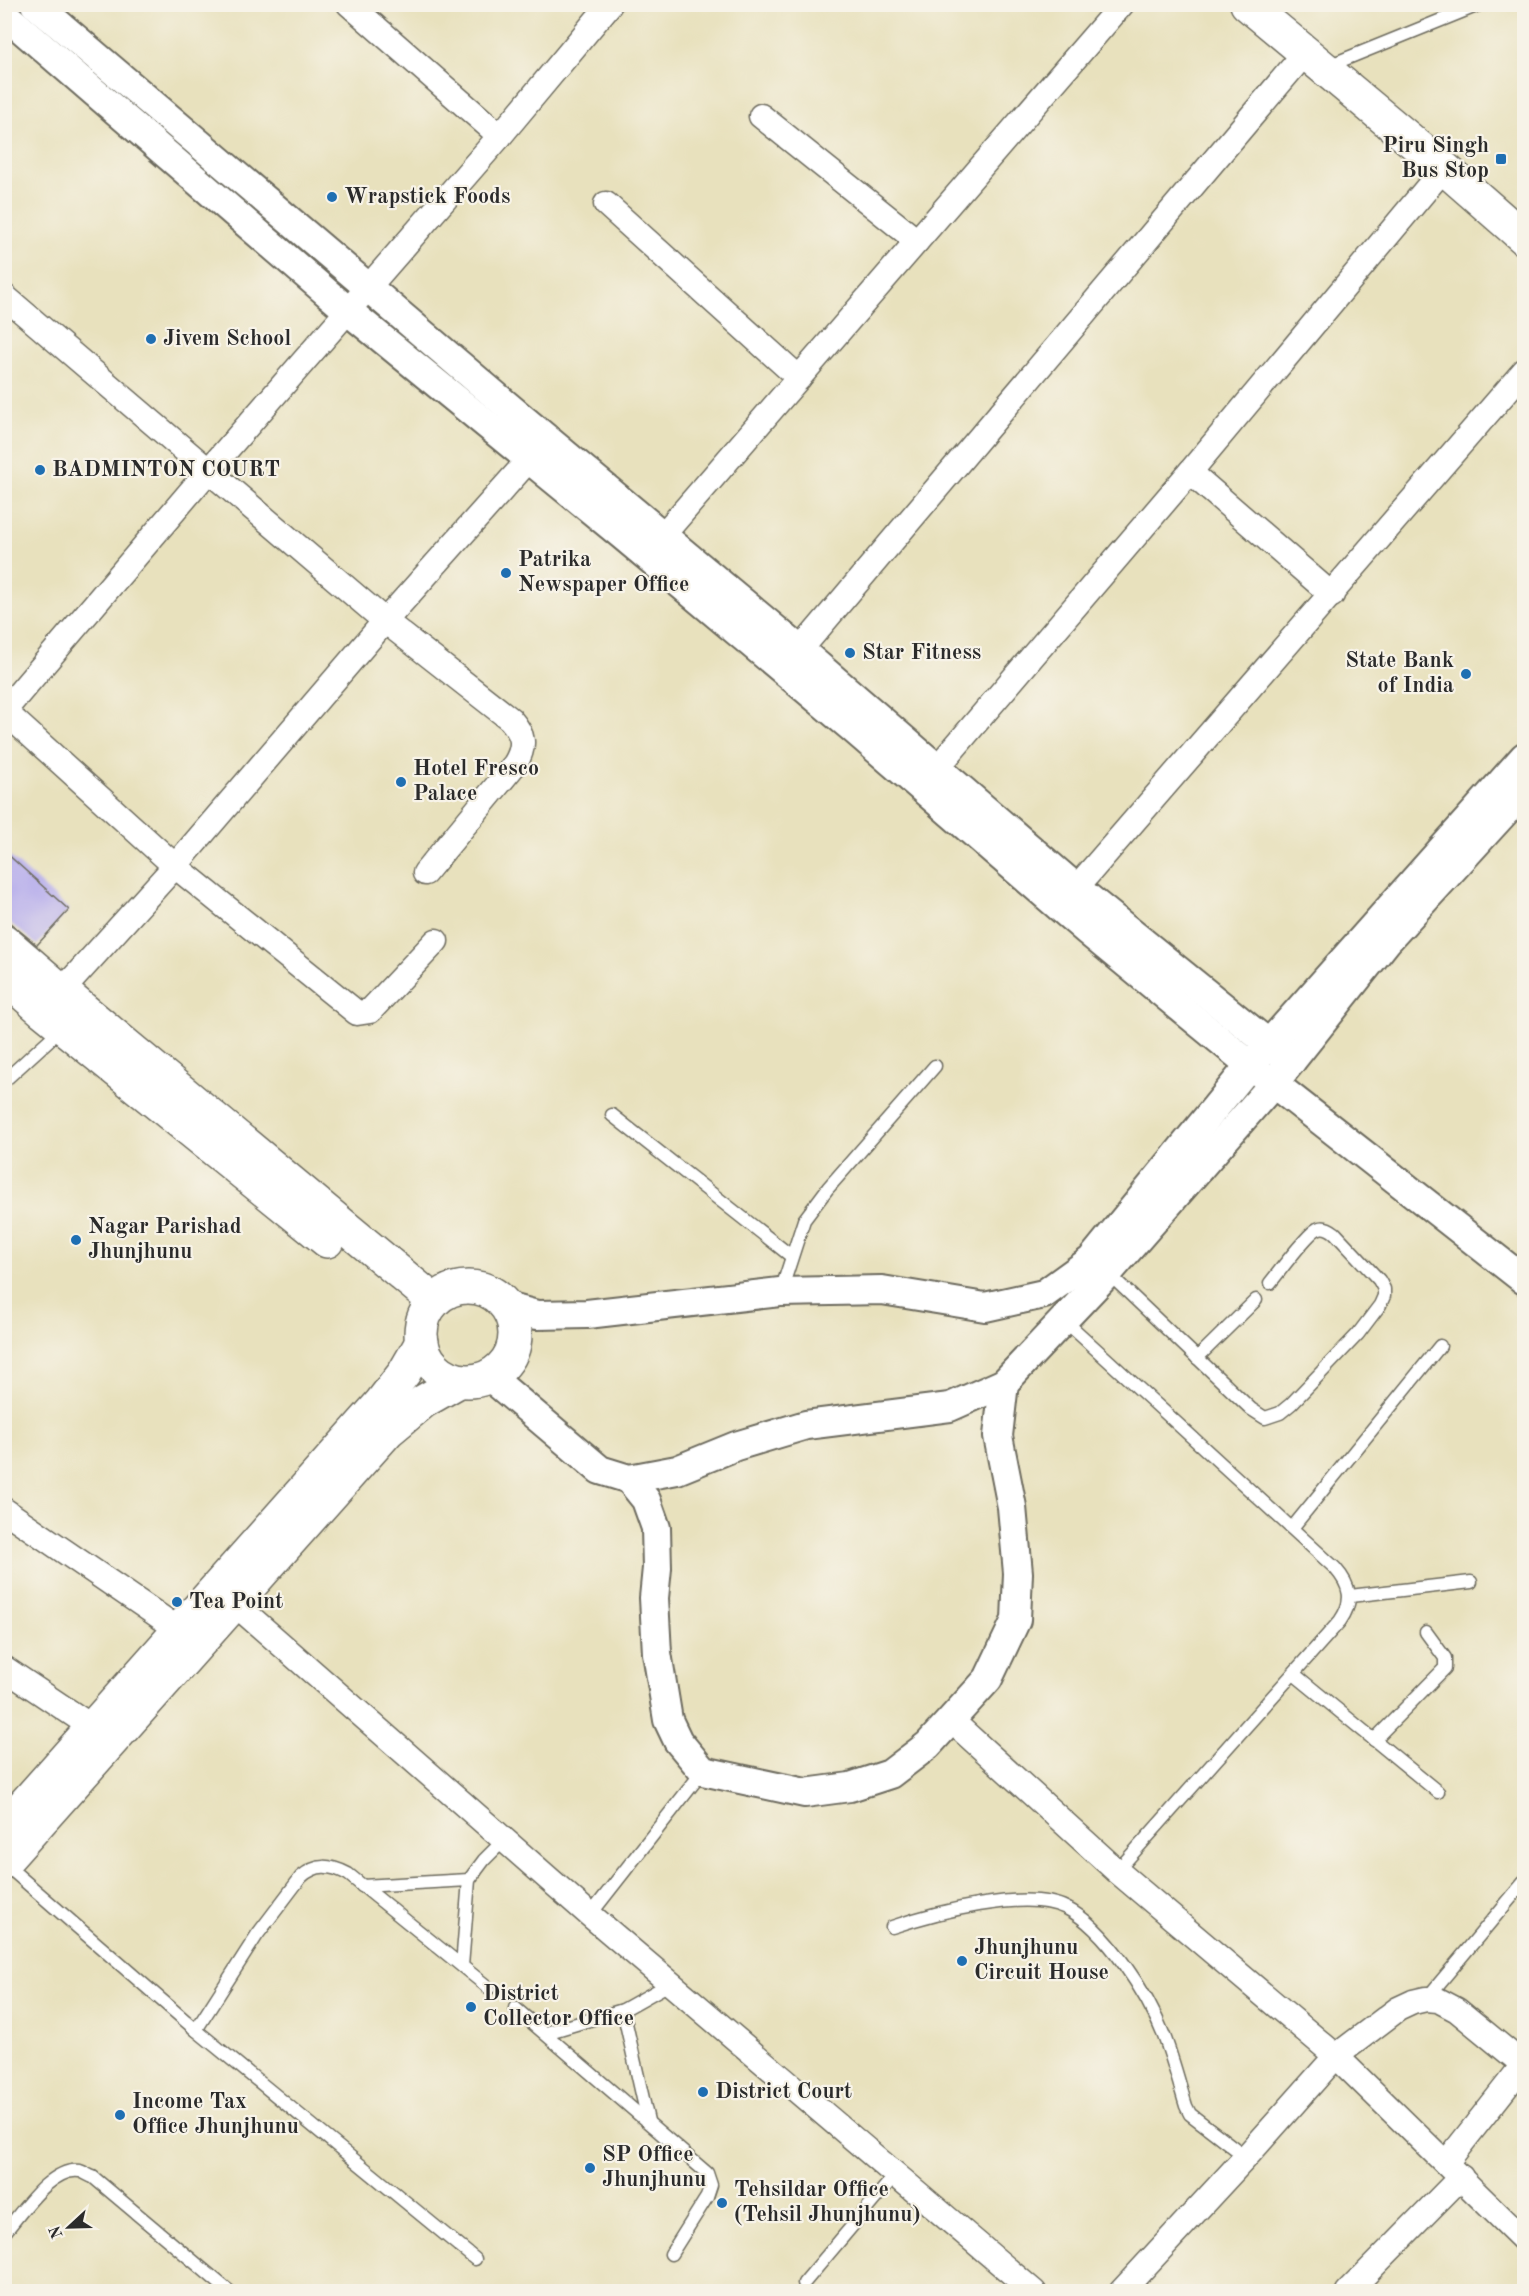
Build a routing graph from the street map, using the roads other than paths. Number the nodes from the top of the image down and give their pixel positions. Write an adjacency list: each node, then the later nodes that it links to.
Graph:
1 (35, 4): 15 (street)
2 (349, 4): 10 (street)
3 (1122, 4): 14 (street)
4 (1247, 4): 8 (main road)
5 (1480, 4): 8 (lane)
6 (598, 9): 10 (street)
7 (4, 14): 17 (street)
8 (1314, 60): 11 (main road); 26 (street)
9 (761, 116): 14 (street)
10 (500, 136): 15 (street)
11 (1444, 168): 13 (main road); 22 (street)
12 (606, 204): 19 (street)
13 (1524, 238)
14 (917, 241): 19 (street)
15 (368, 286): 17 (street); 20 (street)
16 (4, 296): 21 (street)
17 (347, 310): 20 (street); 21 (street)
18 (1524, 371): 24 (street)
19 (799, 378): 23 (street)
20 (538, 450): 23 (street); 25 (street); 38 (street)
21 (209, 470): 25 (street); 27 (street)
22 (1190, 472): 24 (street); 29 (street)
23 (663, 535): 26 (street)
24 (1332, 595): 33 (street)
25 (385, 621): 31 (street); 32 (street)
26 (800, 650): 29 (street)
27 (5, 711): 31 (street)
28 (1524, 757): 38 (street)
29 (937, 768): 33 (street)
30 (1524, 791): 40 (street)
31 (175, 866): 35 (street); 37 (street)
32 (425, 873)
33 (1076, 888): 38 (street)
34 (4, 941): 37 (main road)
35 (436, 941)
36 (4, 977): 37 (main road)
37 (56, 1010): 41 (lane); 51 (main road)
38 (1259, 1055): 40 (street); 47 (street)
39 (935, 1066): 43 (lane)
40 (1282, 1073): 44 (street); 45 (street)
41 (4, 1081)
42 (612, 1115): 43 (lane)
43 (791, 1256): 47 (lane)
44 (1108, 1273): 50 (street); 53 (lane)
45 (1524, 1280)
46 (1270, 1283): 53 (lane)
47 (780, 1292): 49 (street)
48 (1256, 1300): 53 (lane)
49 (507, 1307): 51 (main road); 54 (main road)
50 (1064, 1320): 55 (street); 58 (lane)
51 (427, 1321): 54 (main road); 62 (main road)
52 (1440, 1346): 58 (lane)
53 (1197, 1358)
54 (474, 1379): 56 (street); 61 (main road)
55 (1004, 1383): 56 (street); 66 (street)
56 (629, 1479): 69 (street)
57 (4, 1510): 62 (street)
58 (1292, 1528): 60 (lane)
59 (1471, 1582): 60 (lane)
60 (1350, 1596): 65 (lane)
61 (235, 1604): 72 (street); 73 (main road)
62 (178, 1629): 67 (main road)
63 (1426, 1632): 68 (lane)
64 (4, 1668): 67 (street)
65 (1293, 1674): 68 (lane); 74 (lane)
66 (952, 1721): 69 (street); 74 (street)
67 (92, 1727): 71 (main road)
68 (1374, 1740): 70 (lane)
69 (703, 1772): 78 (lane)
70 (1438, 1792)
71 (4, 1827)
72 (504, 1840): 75 (lane); 78 (street)
73 (4, 1863): 86 (lane)
74 (1117, 1871): 88 (street)
75 (469, 1880): 77 (lane); 80 (lane)
76 (1524, 1882): 83 (lane)
77 (362, 1886): 80 (lane); 86 (lane)
78 (590, 1915): 81 (street)
79 (892, 1927): 91 (lane)
80 (462, 1966): 82 (lane)
81 (671, 1983): 85 (lane); 93 (street)
82 (489, 1988)
83 (1426, 1999): 88 (street); 89 (street)
84 (515, 2008): 87 (lane)
85 (623, 2010): 87 (lane); 90 (lane)
86 (196, 2030): 97 (lane)
87 (546, 2033): 90 (lane)
88 (1336, 2056): 91 (street); 92 (street)
89 (1524, 2065): 92 (street)
90 (648, 2121): 96 (lane)
91 (1245, 2157): 101 (street)
92 (1453, 2170): 95 (street); 102 (street)
93 (896, 2174): 98 (lane); 100 (street)
94 (4, 2233): 99 (lane)
95 (1524, 2240)
96 (671, 2254)
97 (475, 2259)
98 (804, 2283)
99 (230, 2292)
100 (1034, 2292)
101 (1121, 2292)
102 (1348, 2292)

